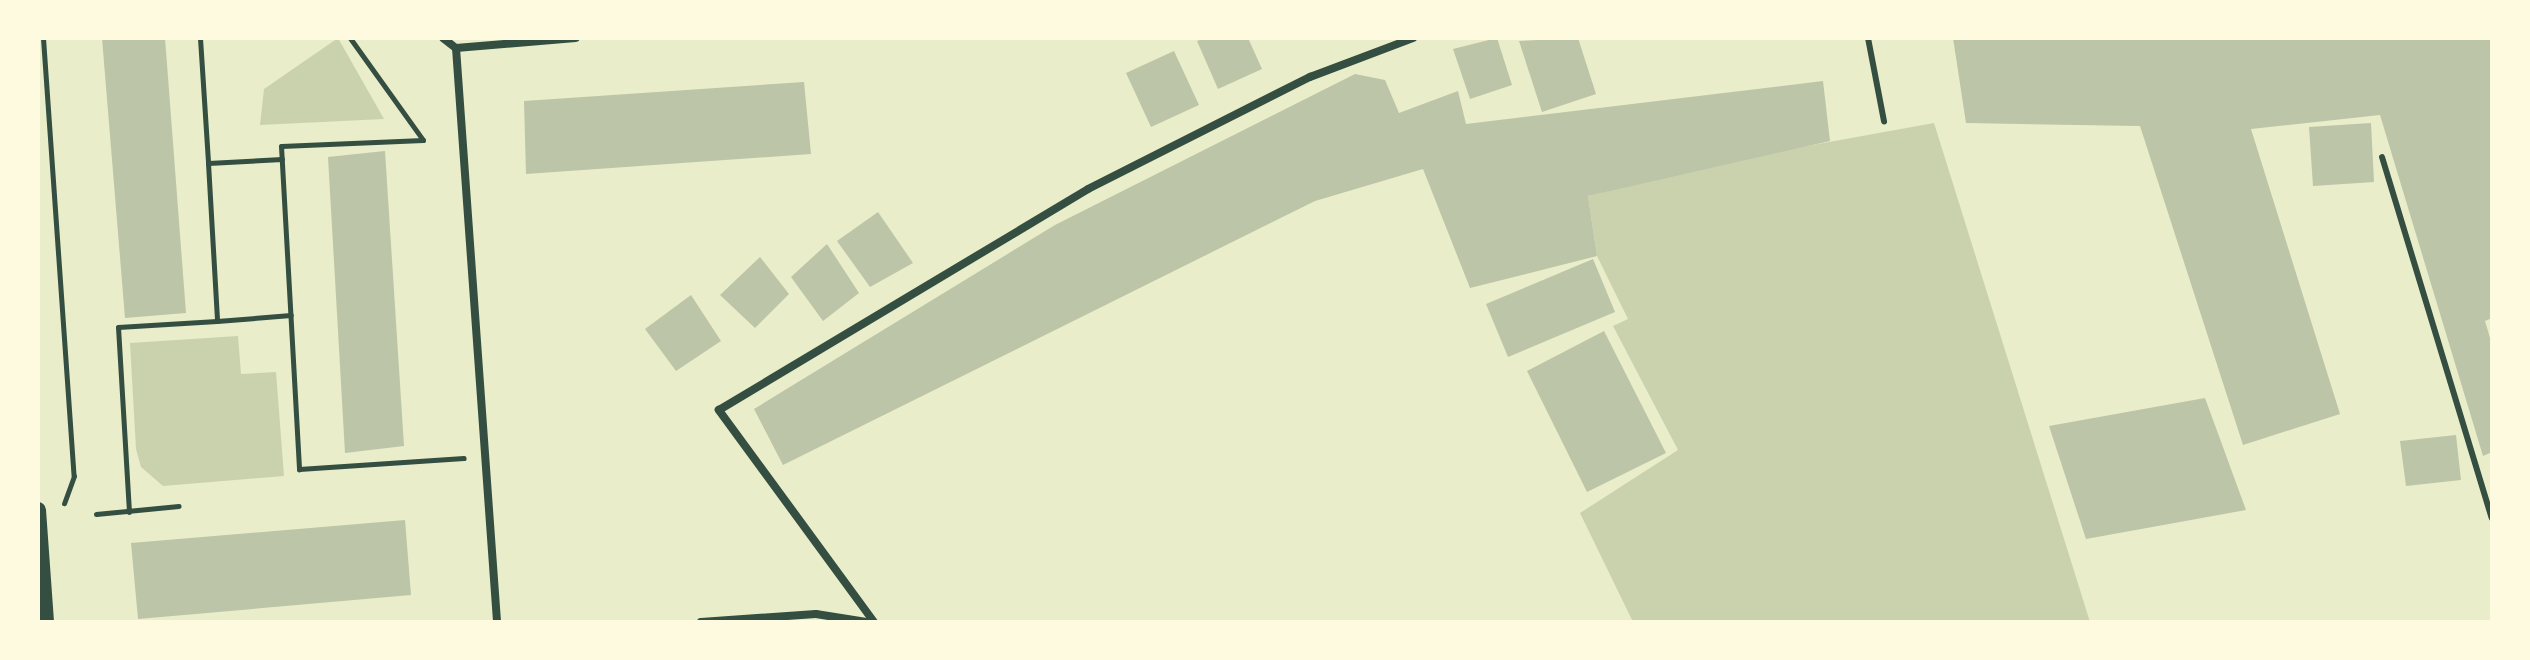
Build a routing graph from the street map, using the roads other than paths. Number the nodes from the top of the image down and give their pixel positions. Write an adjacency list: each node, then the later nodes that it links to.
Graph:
1 (443, 38): 5 (street)
2 (576, 38): 5 (street)
3 (1413, 38): 15 (street)
4 (1868, 38): 6 (lane)
5 (456, 48): 12 (street)
6 (1884, 121)
7 (2382, 157): 9 (lane)
8 (38, 510): 11 (main road)
9 (2492, 518)
10 (719, 621): 13 (street); 14 (street)
11 (46, 622)
12 (497, 622)
13 (701, 622)
14 (866, 622)
15 (874, 622)

